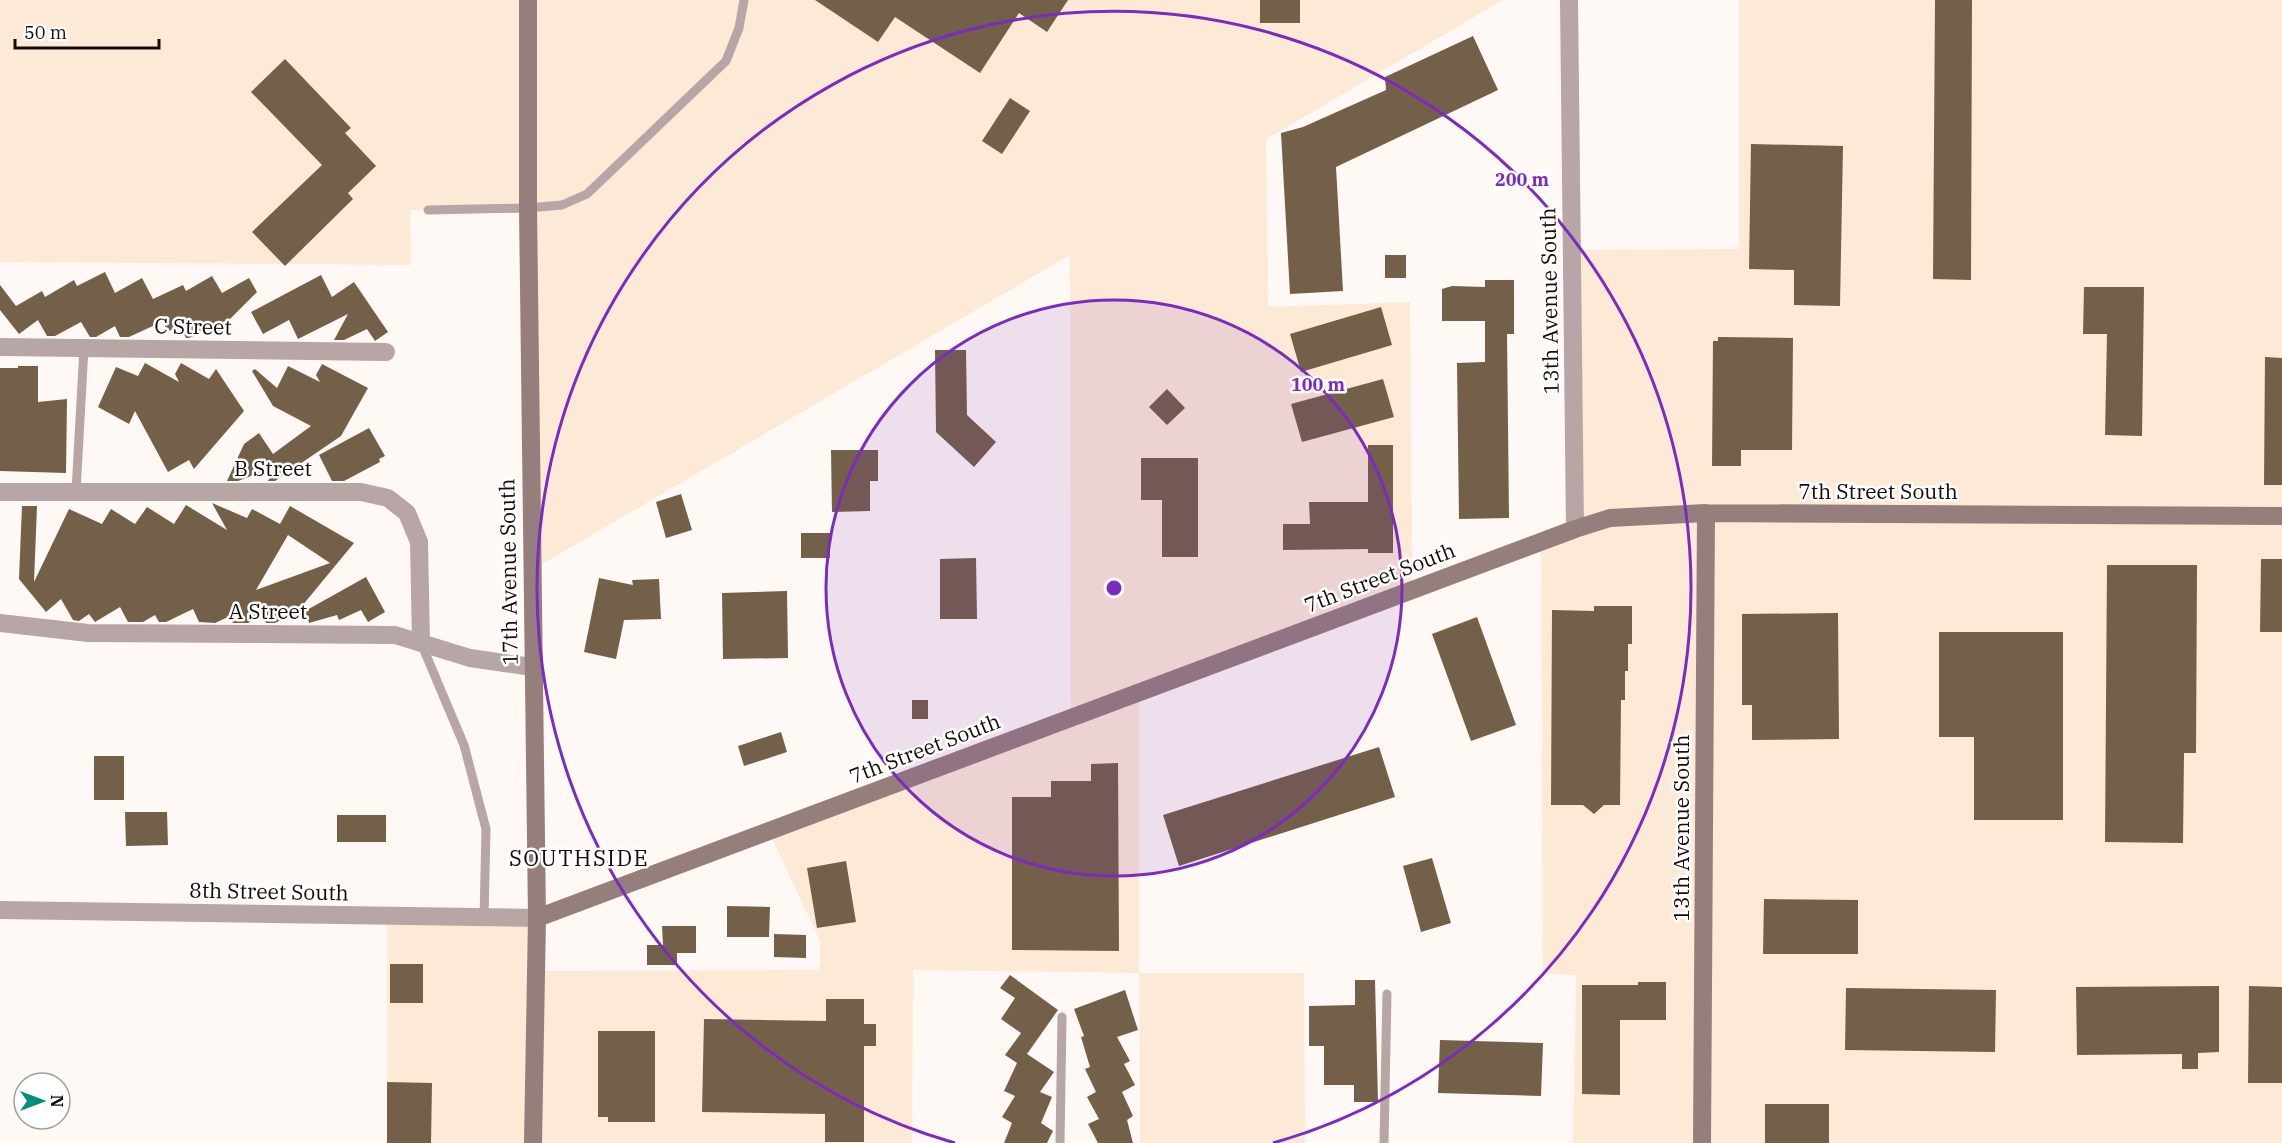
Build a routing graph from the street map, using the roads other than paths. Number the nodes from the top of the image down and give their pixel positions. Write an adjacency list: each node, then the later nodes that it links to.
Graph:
1 (528, 0): 4 (street, 17th Avenue South)
2 (744, 0): 4 (lane)
3 (1569, 0): 13 (street, 13th Avenue South)
4 (528, 208): 5 (lane); 16 (street, 17th Avenue South)
5 (428, 210)
6 (0, 347): 7 (street, C Street)
7 (84, 348): 8 (street, C Street); 9 (lane)
8 (386, 352)
9 (76, 491): 10 (street, B Street); 15 (street, B Street)
10 (0, 492)
11 (1706, 513): 12 (street, 7th Street South); 13 (street, 7th Street South); 25 (street, 13th Avenue South)
12 (2282, 516)
13 (1575, 529): 19 (street, 7th Street South)
14 (0, 623): 15 (street, A Street)
15 (421, 643): 16 (street, A Street); 18 (lane)
16 (532, 666): 19 (street, 17th Avenue South)
17 (0, 910): 18 (street, 8th Street South)
18 (484, 918): 19 (street, 8th Street South)
19 (537, 918): 22 (street, 17th Avenue South)
20 (1387, 994): 24 (lane)
21 (1062, 1017): 23 (lane)
22 (533, 1143)
23 (1060, 1143)
24 (1384, 1143)
25 (1702, 1143)

